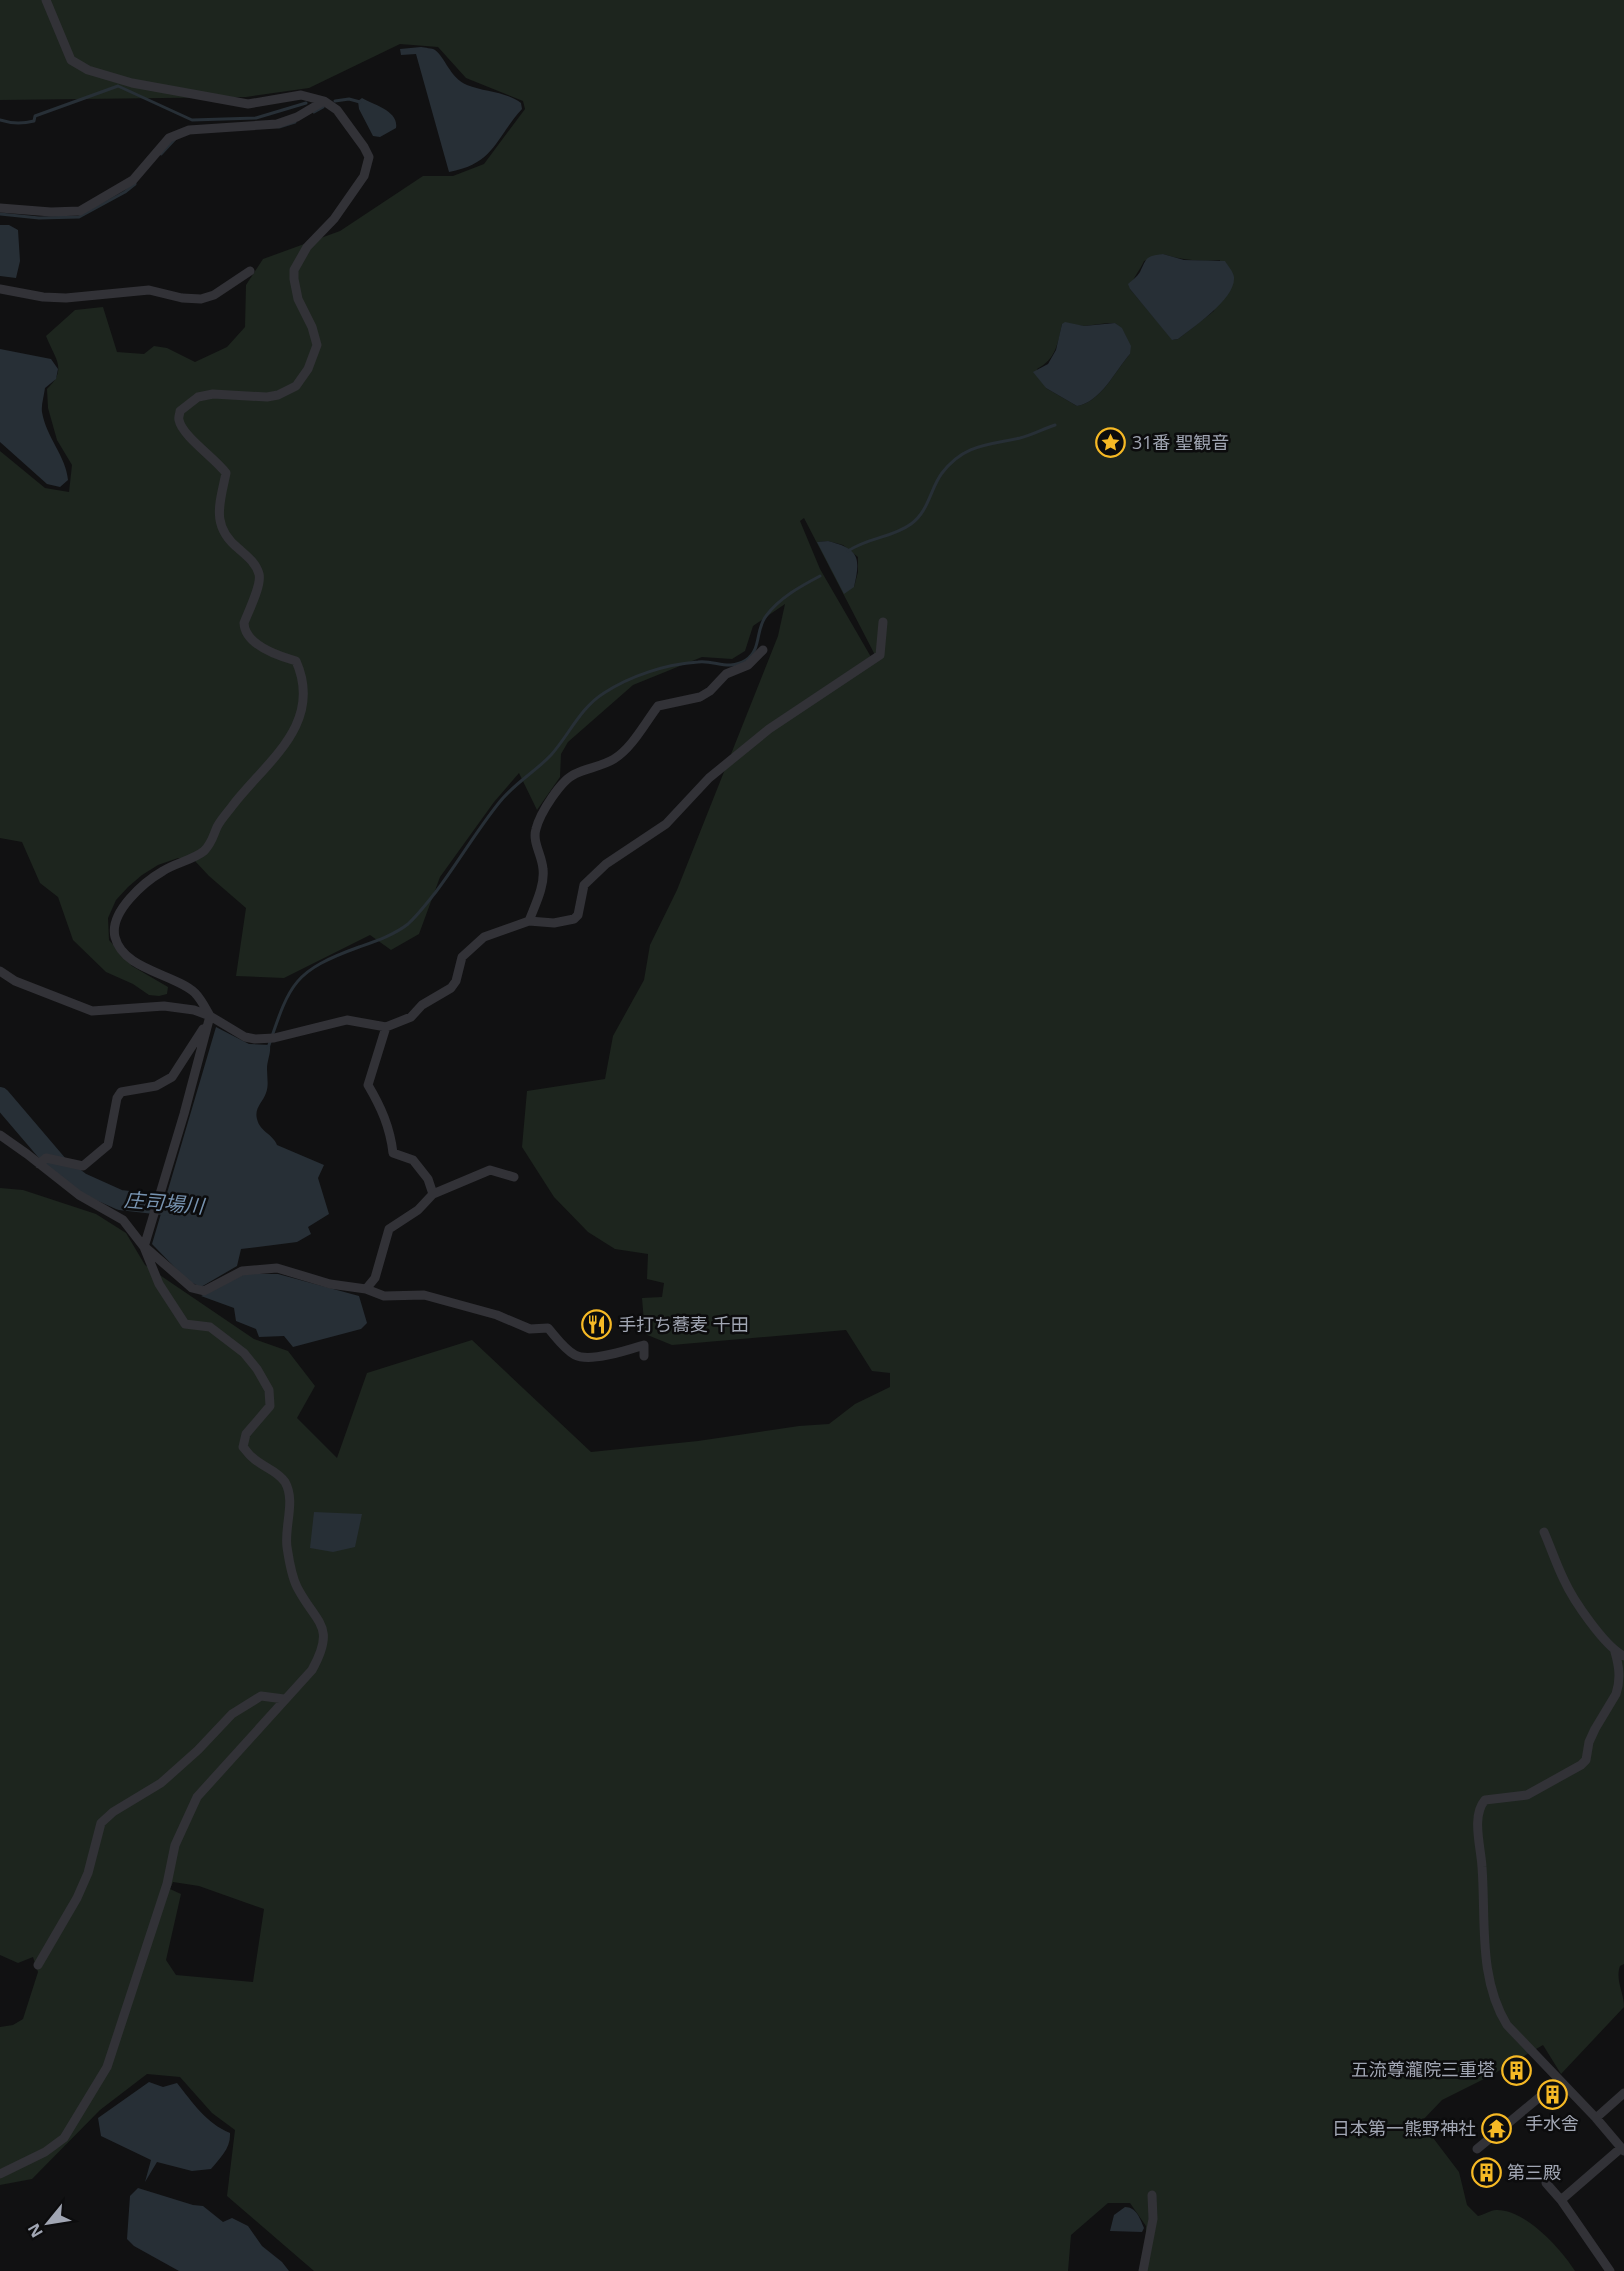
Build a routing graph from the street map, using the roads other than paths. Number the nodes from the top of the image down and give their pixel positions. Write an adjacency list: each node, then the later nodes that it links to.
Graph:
1 (46, 0): 2 (street)
2 (324, 101): 3 (street); 10 (street)
3 (0, 208)
4 (250, 271): 5 (street)
5 (0, 289)
6 (883, 622): 8 (street)
7 (763, 650): 8 (street)
8 (530, 921): 11 (street)
9 (0, 971): 10 (street)
10 (210, 1016): 11 (street); 13 (street); 16 (street)
11 (386, 1027): 15 (street)
12 (0, 1136): 13 (street)
13 (39, 1164): 16 (street)
14 (514, 1177): 15 (street)
15 (433, 1194): 17 (street)
16 (144, 1247): 17 (street); 21 (street)
17 (366, 1289): 18 (street)
18 (644, 1356)
19 (1544, 1532): 20 (street)
20 (1619, 1654): 23 (street)
21 (284, 1699): 22 (street); 28 (street)
22 (38, 1965)
23 (1559, 2081): 25 (street); 26 (street)
24 (1624, 2093): 25 (street)
25 (1596, 2118): 27 (street)
26 (1477, 2149)
27 (1623, 2150): 31 (street)
28 (0, 2174)
29 (1546, 2183): 31 (street)
30 (1152, 2195): 32 (street)
31 (1561, 2200): 33 (street)
32 (1143, 2271)
33 (1610, 2271)

